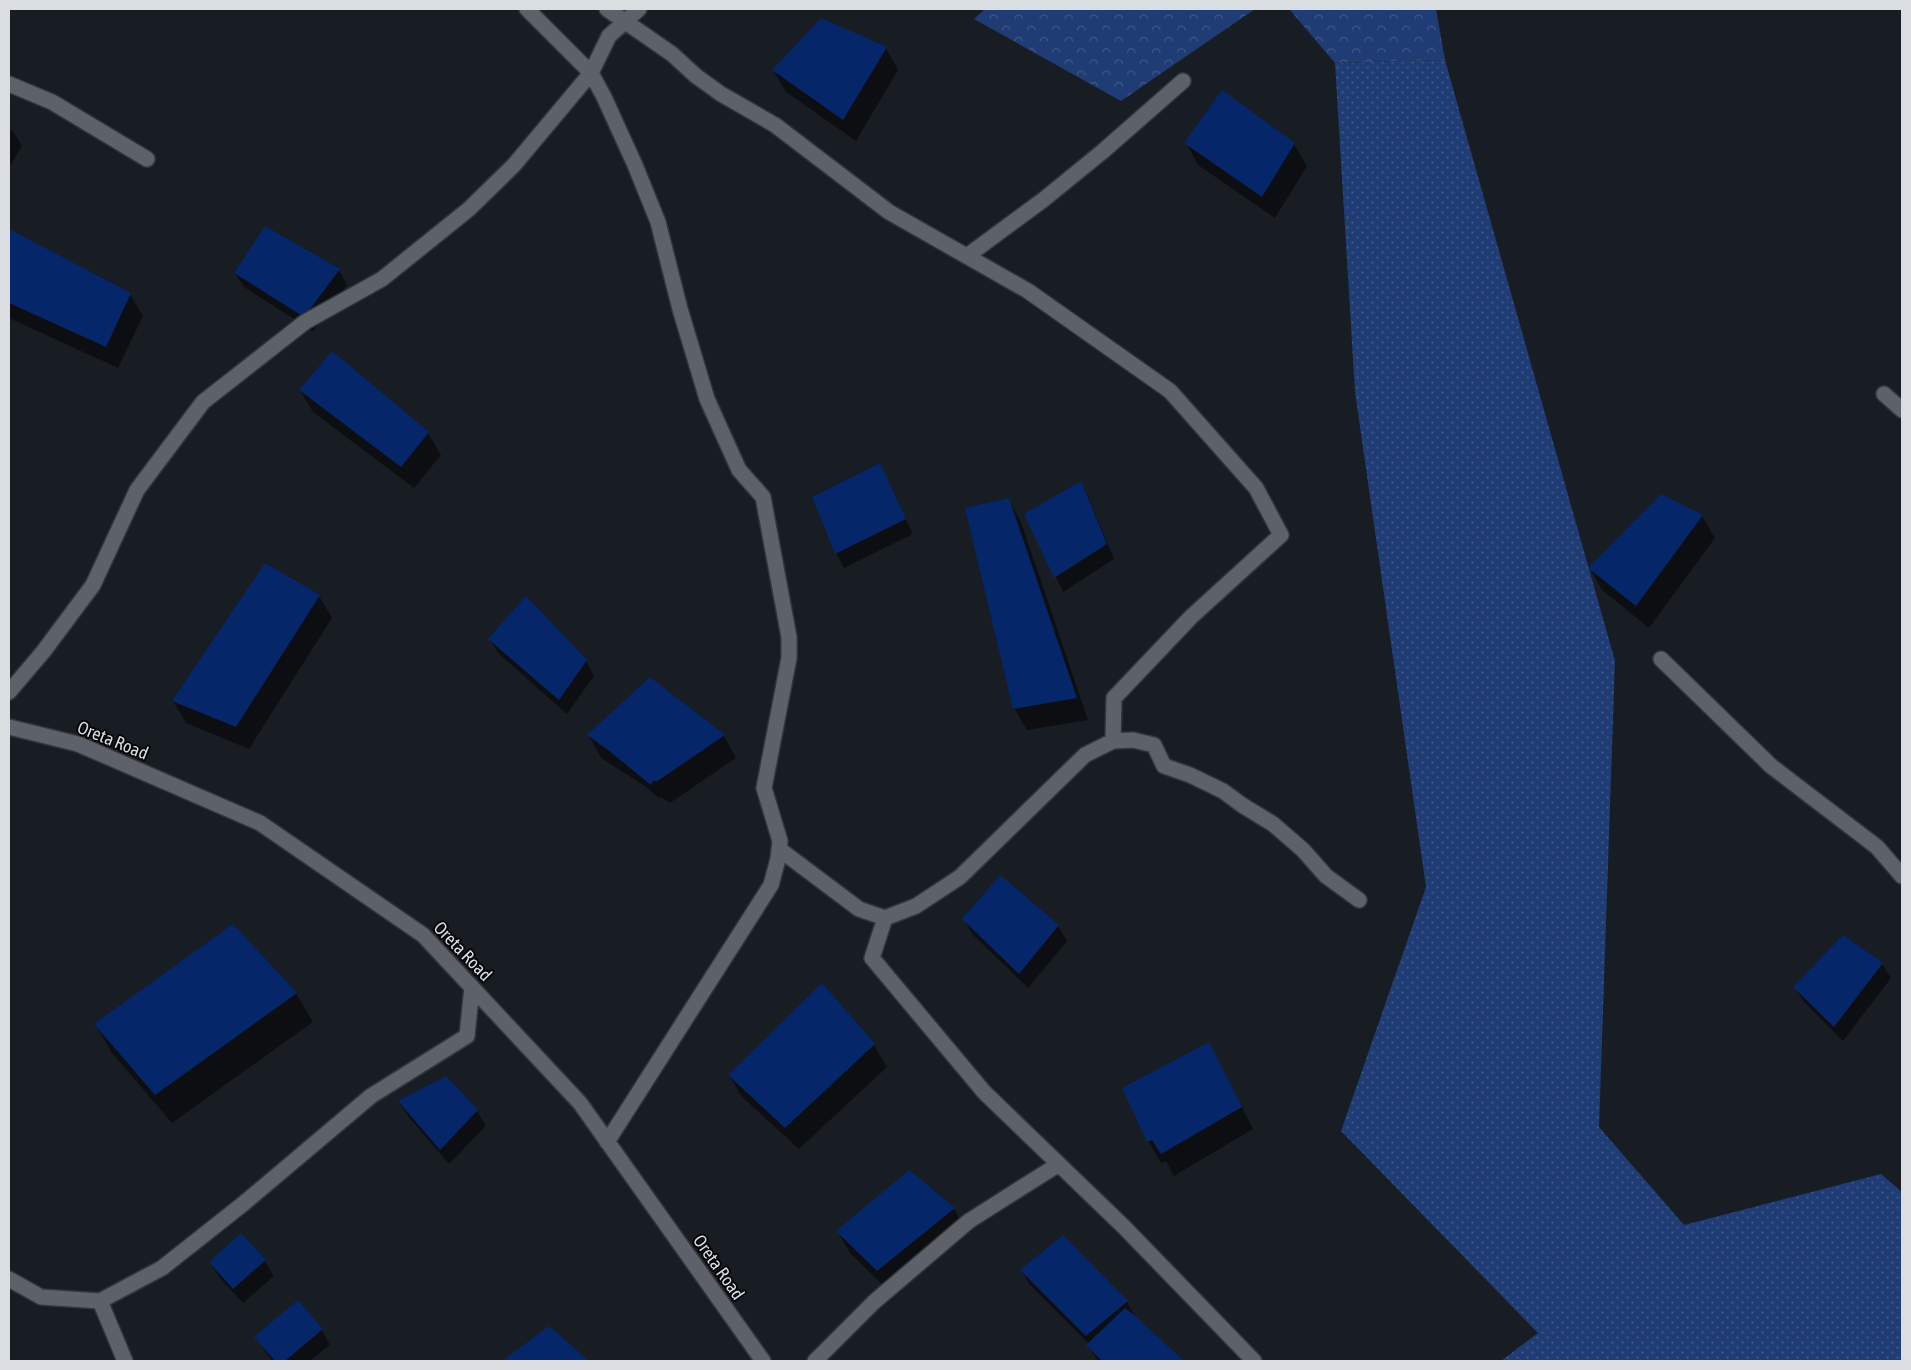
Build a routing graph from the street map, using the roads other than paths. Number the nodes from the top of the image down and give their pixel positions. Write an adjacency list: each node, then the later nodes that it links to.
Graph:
1 (527, 9): 5 (street)
2 (607, 9): 4 (street)
3 (639, 9): 4 (street)
4 (625, 20): 5 (street); 9 (street)
5 (591, 73): 13 (street); 16 (street)
6 (1183, 81): 9 (street)
7 (9, 84): 8 (street)
8 (147, 159)
9 (967, 256): 15 (street)
10 (1884, 394): 11 (street)
11 (1902, 410)
12 (1660, 659): 17 (street)
13 (9, 692)
14 (9, 726): 20 (street, Oreta Road)
15 (1113, 741): 18 (street); 19 (street)
16 (779, 849): 19 (street); 21 (street)
17 (1902, 876)
18 (1359, 900)
19 (885, 918): 22 (street)
20 (472, 987): 21 (street, Oreta Road); 24 (street)
21 (607, 1142): 26 (street, Oreta Road)
22 (1059, 1164): 27 (street); 28 (street)
23 (9, 1279): 24 (street)
24 (100, 1301): 25 (street)
25 (125, 1361)
26 (762, 1361)
27 (815, 1361)
28 (1254, 1361)

